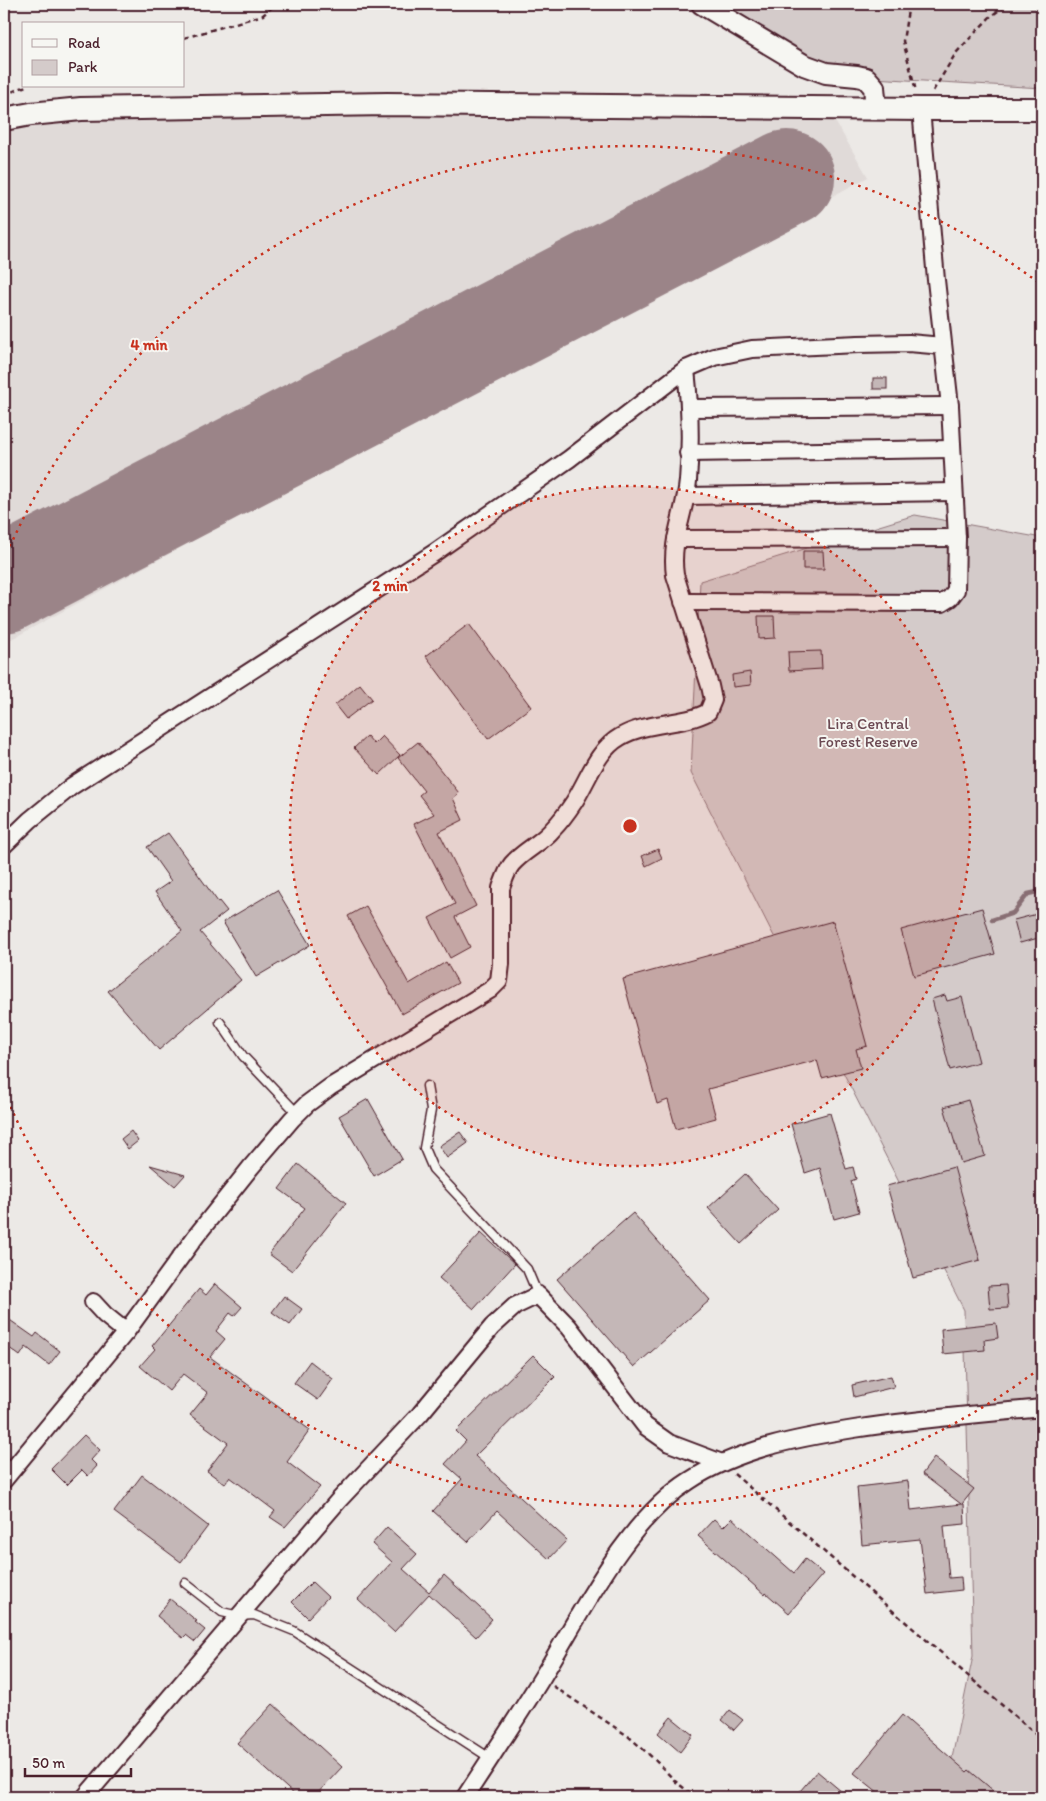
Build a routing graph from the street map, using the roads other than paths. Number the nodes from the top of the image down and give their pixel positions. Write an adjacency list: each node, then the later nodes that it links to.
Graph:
1 (702, 4): 2 (street)
2 (876, 109): 4 (main road); 5 (main road)
3 (1042, 109): 4 (main road)
4 (922, 110): 6 (street)
5 (4, 119)
6 (943, 346): 7 (street); 8 (street)
7 (686, 369): 9 (street); 17 (street)
8 (950, 406): 9 (street); 10 (street)
9 (690, 408): 11 (street)
10 (952, 449): 11 (street); 12 (street)
11 (688, 453): 13 (street)
12 (954, 492): 13 (street); 14 (street)
13 (686, 496): 15 (street)
14 (957, 538): 15 (street); 16 (street)
15 (676, 540): 16 (street)
16 (683, 602): 20 (street)
17 (4, 845)
18 (220, 1022): 20 (lane)
19 (427, 1086): 21 (lane)
20 (298, 1114): 23 (street)
21 (538, 1296): 25 (street); 28 (street)
22 (93, 1302): 23 (street)
23 (126, 1332): 26 (street)
24 (1042, 1408): 25 (street)
25 (722, 1463): 29 (street)
26 (4, 1480)
27 (185, 1583): 28 (lane)
28 (239, 1616): 29 (lane); 30 (street)
29 (490, 1758): 31 (street)
30 (85, 1797)
31 (465, 1797)

